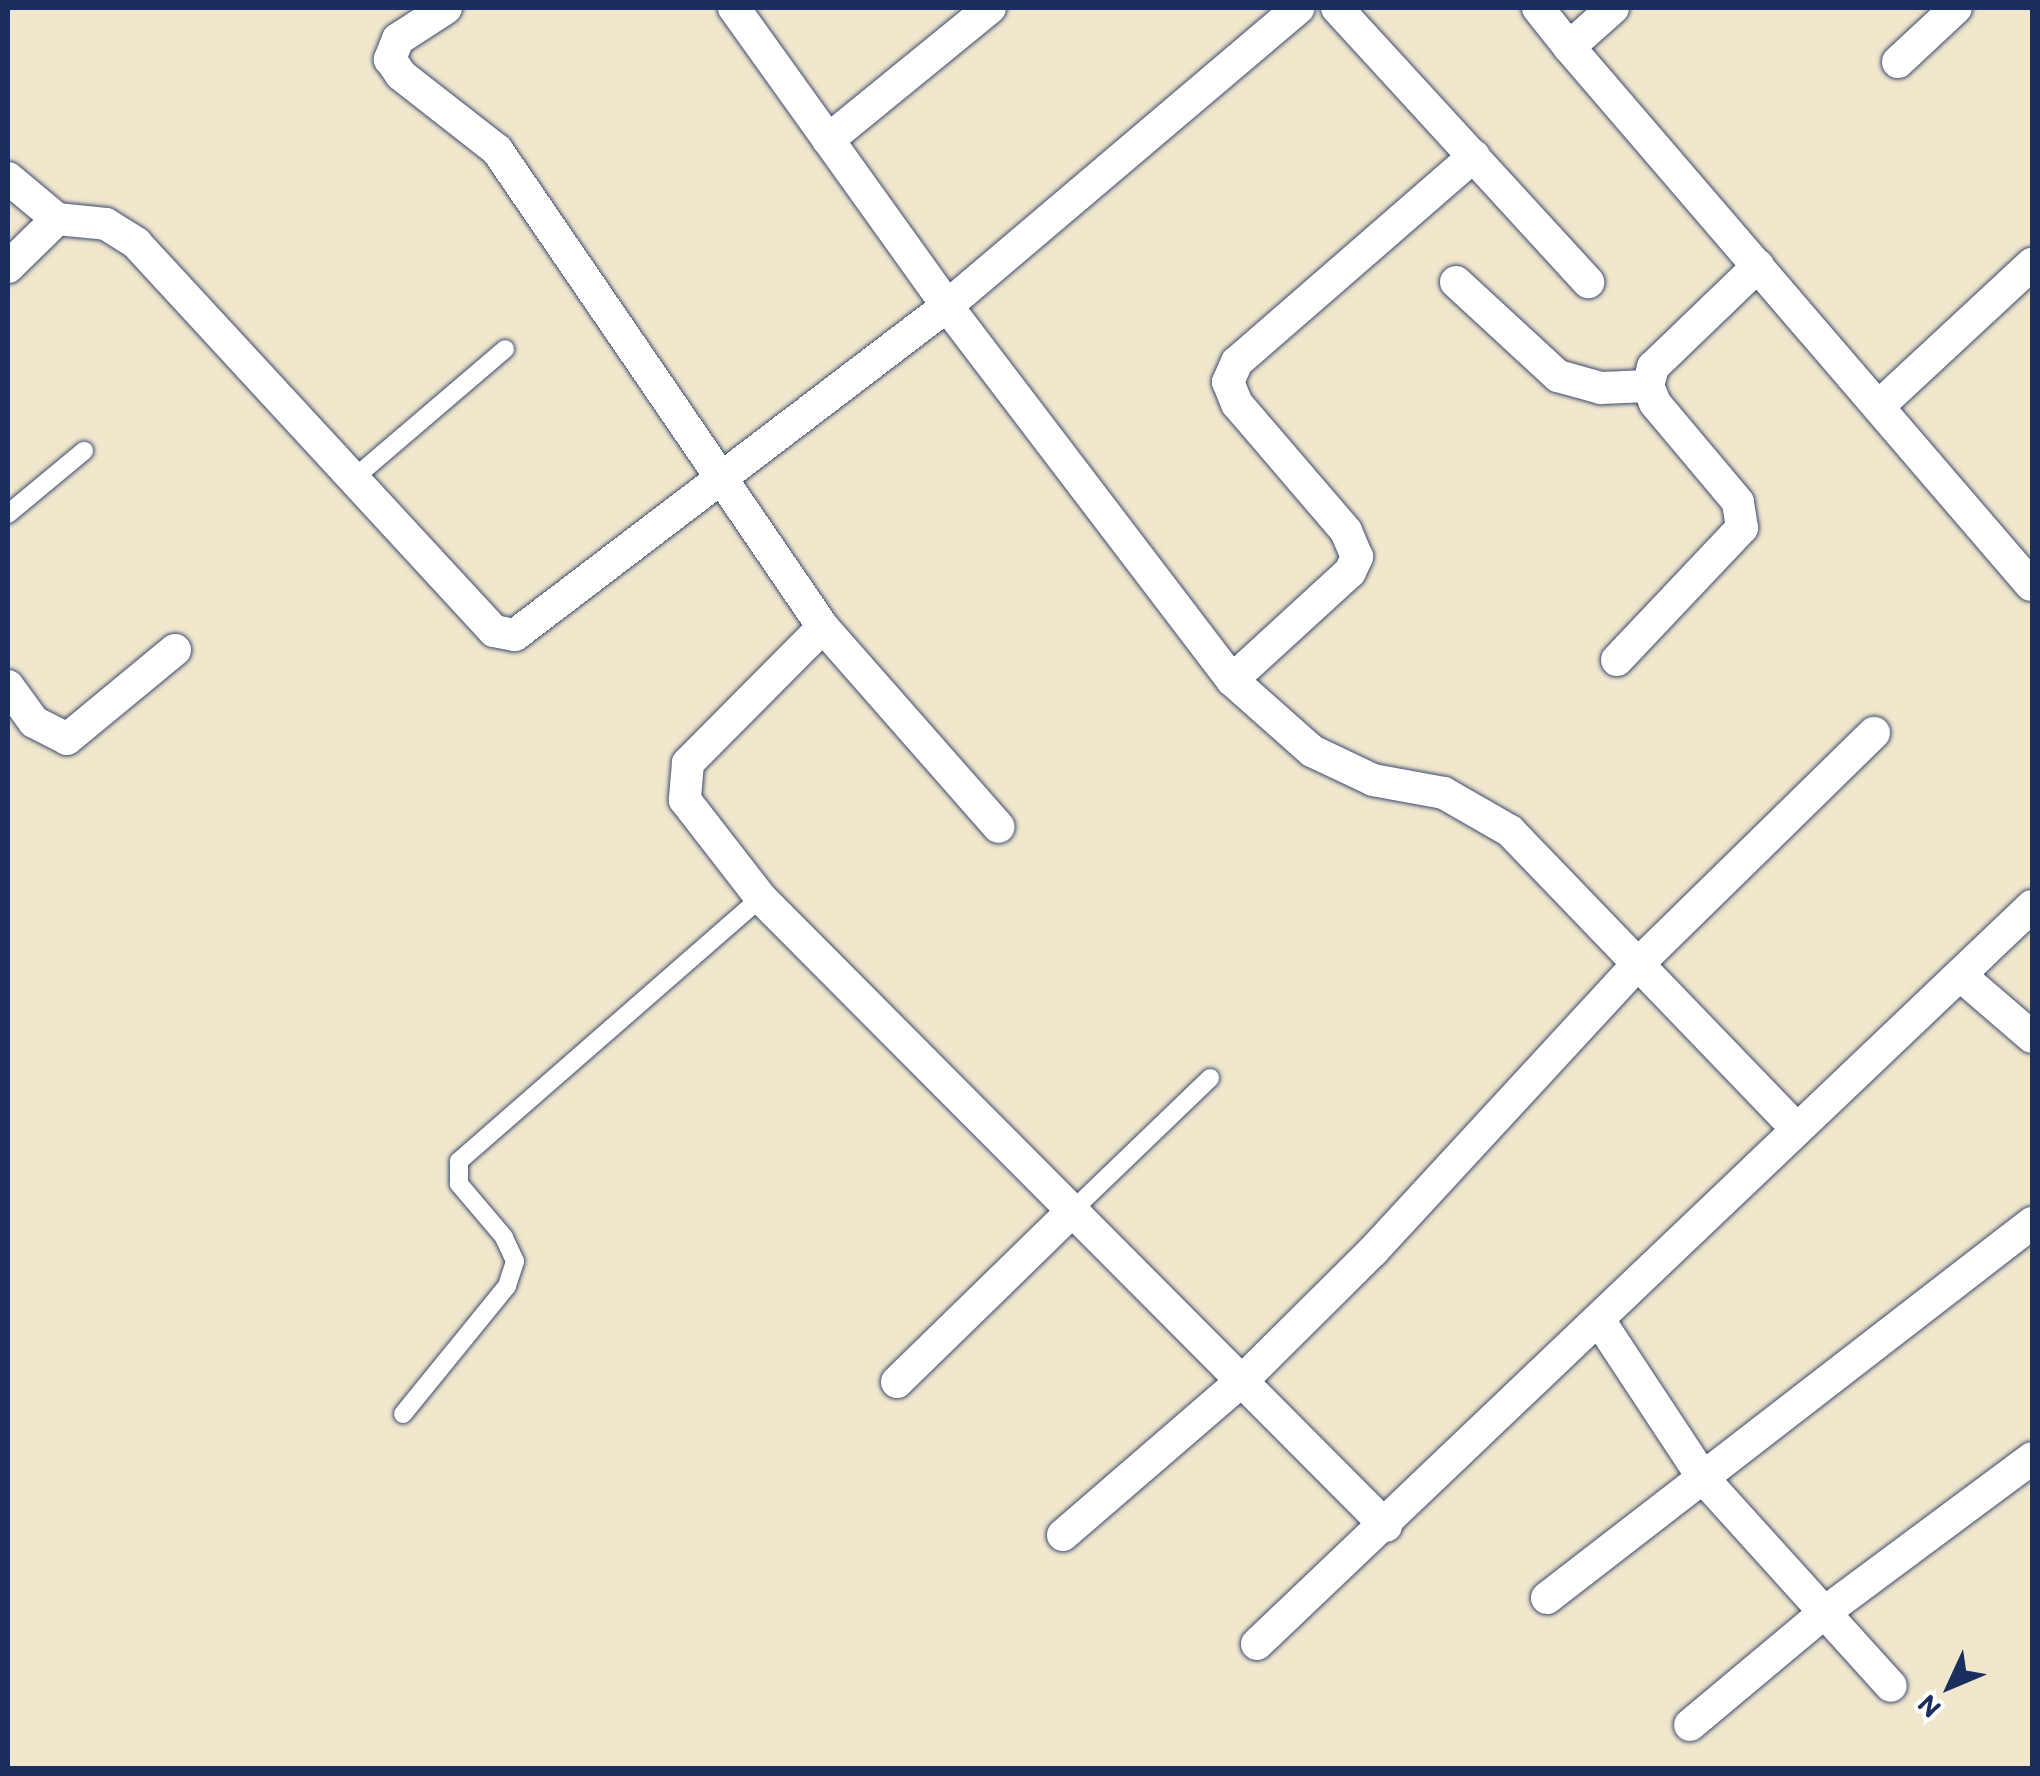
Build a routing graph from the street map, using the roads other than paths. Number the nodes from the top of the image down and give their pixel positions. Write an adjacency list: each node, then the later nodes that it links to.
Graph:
1 (446, 8): 26 (street)
2 (734, 8): 11 (street)
3 (990, 8): 11 (street)
4 (1299, 8): 20 (street)
5 (1337, 8): 12 (street)
6 (1538, 8): 9 (street)
7 (1613, 8): 9 (street)
8 (1956, 8): 10 (street)
9 (1569, 46): 16 (street)
10 (1898, 62)
11 (828, 140): 20 (street)
12 (1474, 156): 19 (street); 32 (street)
13 (8, 178): 14 (street)
14 (58, 219): 17 (street); 25 (street)
15 (2032, 264): 23 (street)
16 (1758, 266): 22 (street); 23 (street)
17 (8, 267)
18 (1456, 282): 22 (street)
19 (1588, 282)
20 (947, 306): 26 (street); 32 (street)
21 (505, 349): 25 (lane)
22 (1648, 386): 31 (street)
23 (1879, 406): 28 (street)
24 (84, 451): 27 (lane)
25 (353, 478): 26 (street)
26 (725, 482): 29 (street)
27 (8, 514)
28 (2031, 584)
29 (823, 628): 35 (street); 36 (street)
30 (175, 650): 33 (street)
31 (1617, 660)
32 (1232, 680): 38 (street)
33 (8, 686)
34 (1874, 733): 38 (street)
35 (1000, 826)
36 (761, 898): 43 (street); 48 (lane)
37 (2032, 906): 39 (street)
38 (1639, 964): 42 (street); 46 (street)
39 (1960, 974): 40 (street); 42 (street)
40 (2032, 1037)
41 (1210, 1078): 43 (lane)
42 (1796, 1128): 45 (street)
43 (1074, 1209): 46 (street); 47 (street)
44 (2032, 1223): 50 (street)
45 (1599, 1320): 50 (street); 51 (street)
46 (1244, 1379): 51 (street); 52 (street)
47 (897, 1382)
48 (403, 1414)
49 (2032, 1458): 54 (street)
50 (1703, 1478): 53 (street); 54 (street)
51 (1386, 1526): 55 (street)
52 (1063, 1535)
53 (1546, 1598)
54 (1824, 1612): 56 (street); 57 (street)
55 (1257, 1644)
56 (1891, 1686)
57 (1690, 1724)

